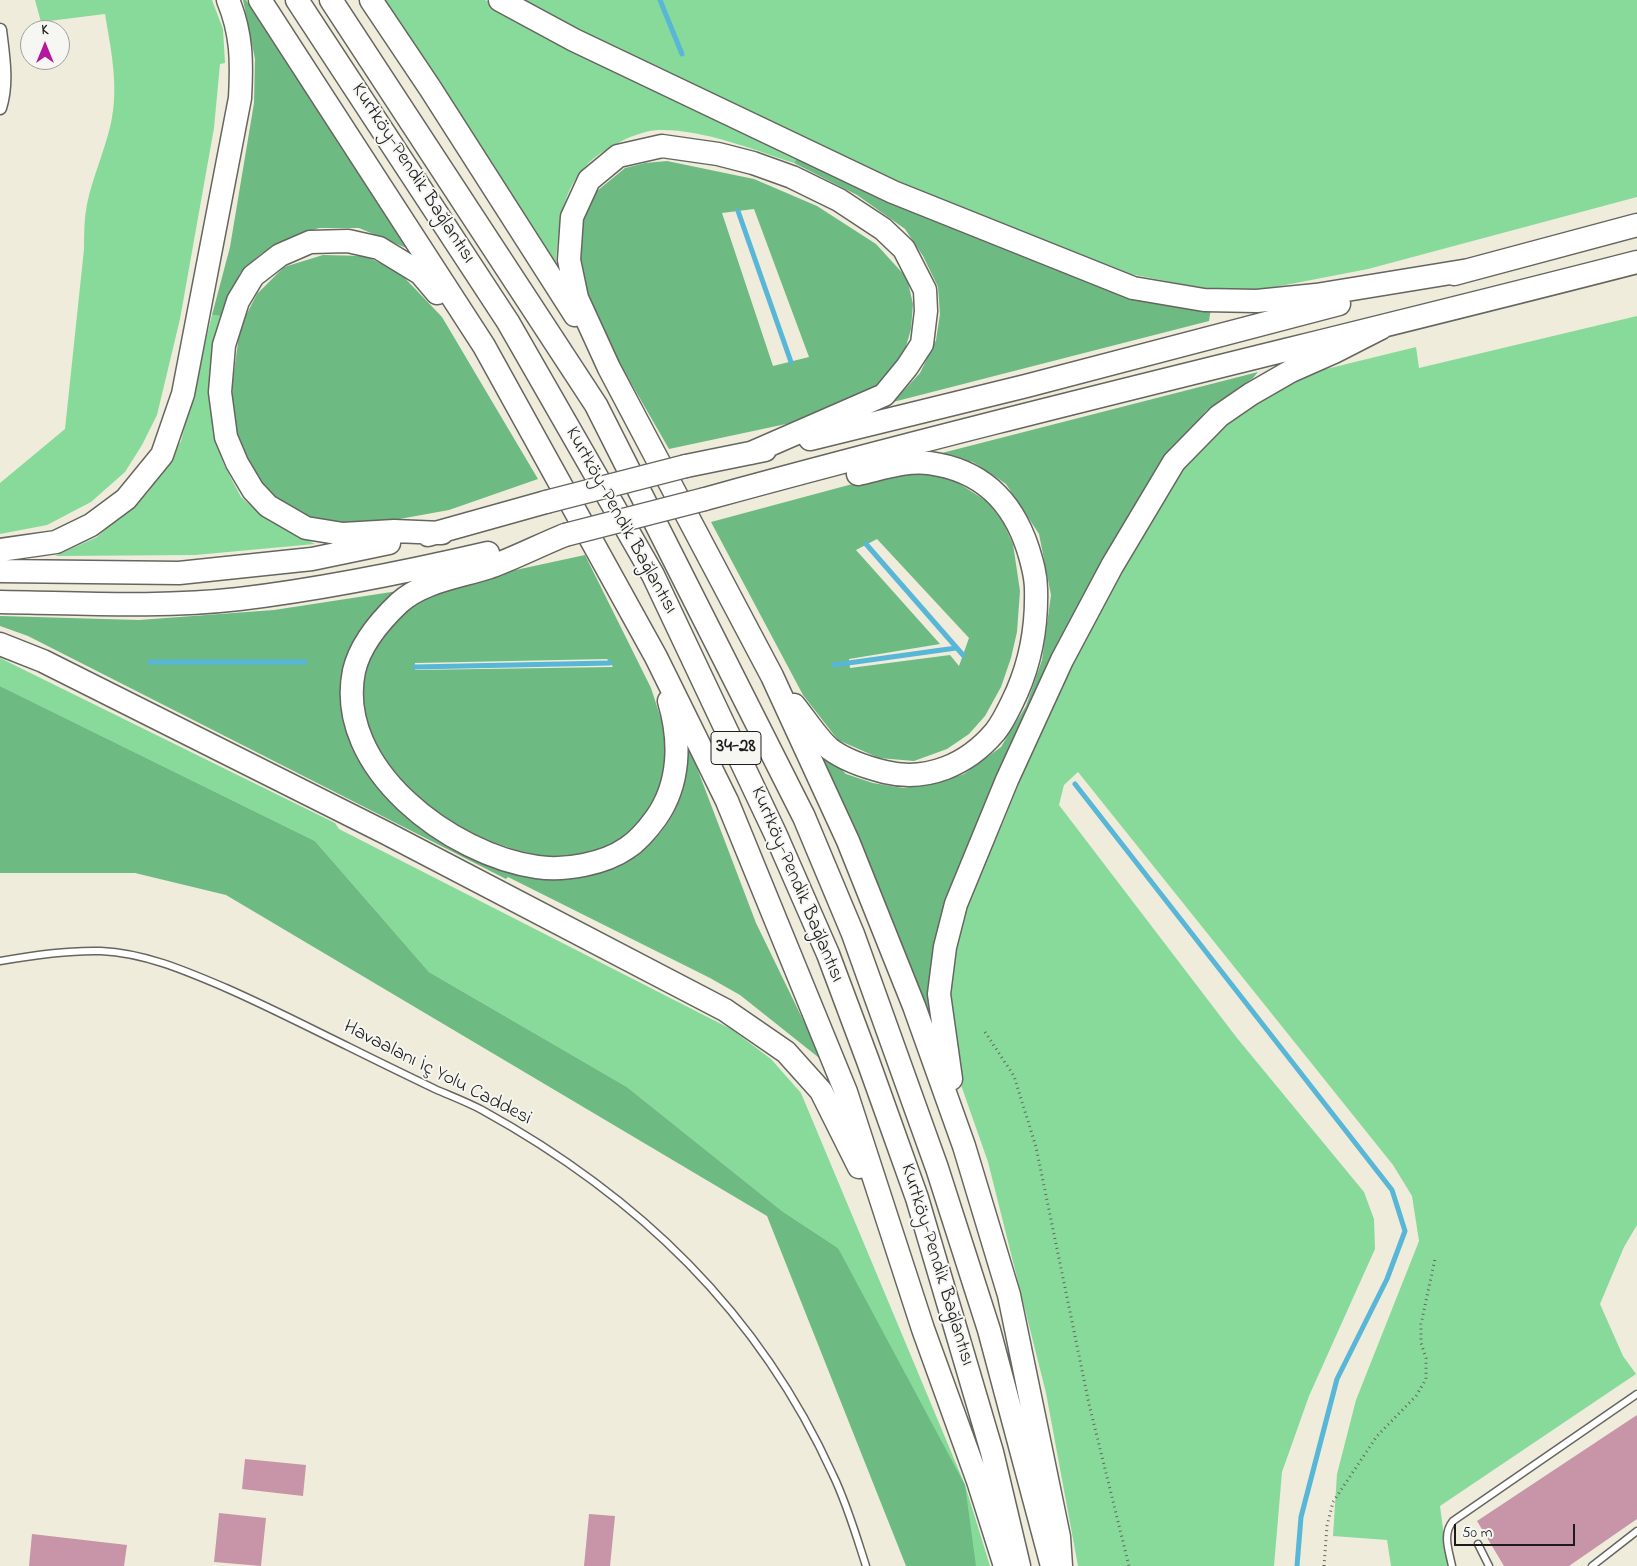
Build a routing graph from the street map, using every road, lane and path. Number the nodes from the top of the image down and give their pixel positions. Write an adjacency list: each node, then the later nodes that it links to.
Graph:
1 (228, 0): 19 (highway)
2 (260, 0): 13 (highway)
3 (298, 0): 35 (highway, Kurtköy-Pendik Bağlantısı / 34-28)
4 (331, 0): 36 (highway, Kurtköy-Pendik Bağlantısı / 34-28)
5 (371, 0): 14 (highway)
6 (500, 0): 11 (highway)
7 (0, 30): 8 (street)
8 (0, 108)
9 (1637, 225): 11 (highway)
10 (1637, 262): 12 (highway)
11 (1469, 270): 15 (highway)
12 (1381, 328): 16 (highway); 27 (highway)
13 (484, 346): 17 (highway); 23 (highway)
14 (610, 368): 15 (highway); 24 (highway)
15 (750, 453): 17 (highway, bridge)
16 (756, 485): 18 (highway, bridge); 24 (highway)
17 (442, 532): 20 (highway)
18 (565, 535): 21 (highway); 23 (highway)
19 (0, 550)
20 (0, 571)
21 (0, 602)
22 (0, 644): 28 (highway)
23 (656, 657): 28 (highway)
24 (772, 676): 27 (highway)
25 (0, 961): 33 (lane, Havaalanı İç Yolu Caddesi)
26 (985, 1032): 38 (path)
27 (964, 1146): 37 (highway)
28 (895, 1241): 34 (highway)
29 (1435, 1259): 39 (path)
30 (1637, 1394): 40 (lane)
31 (1637, 1531): 42 (lane)
32 (1478, 1544): 41 (lane)
33 (866, 1566)
34 (1004, 1566)
35 (1019, 1566)
36 (1052, 1566)
37 (1062, 1566)
38 (1129, 1566)
39 (1324, 1566)
40 (1452, 1566)
41 (1489, 1566)
42 (1592, 1566)

